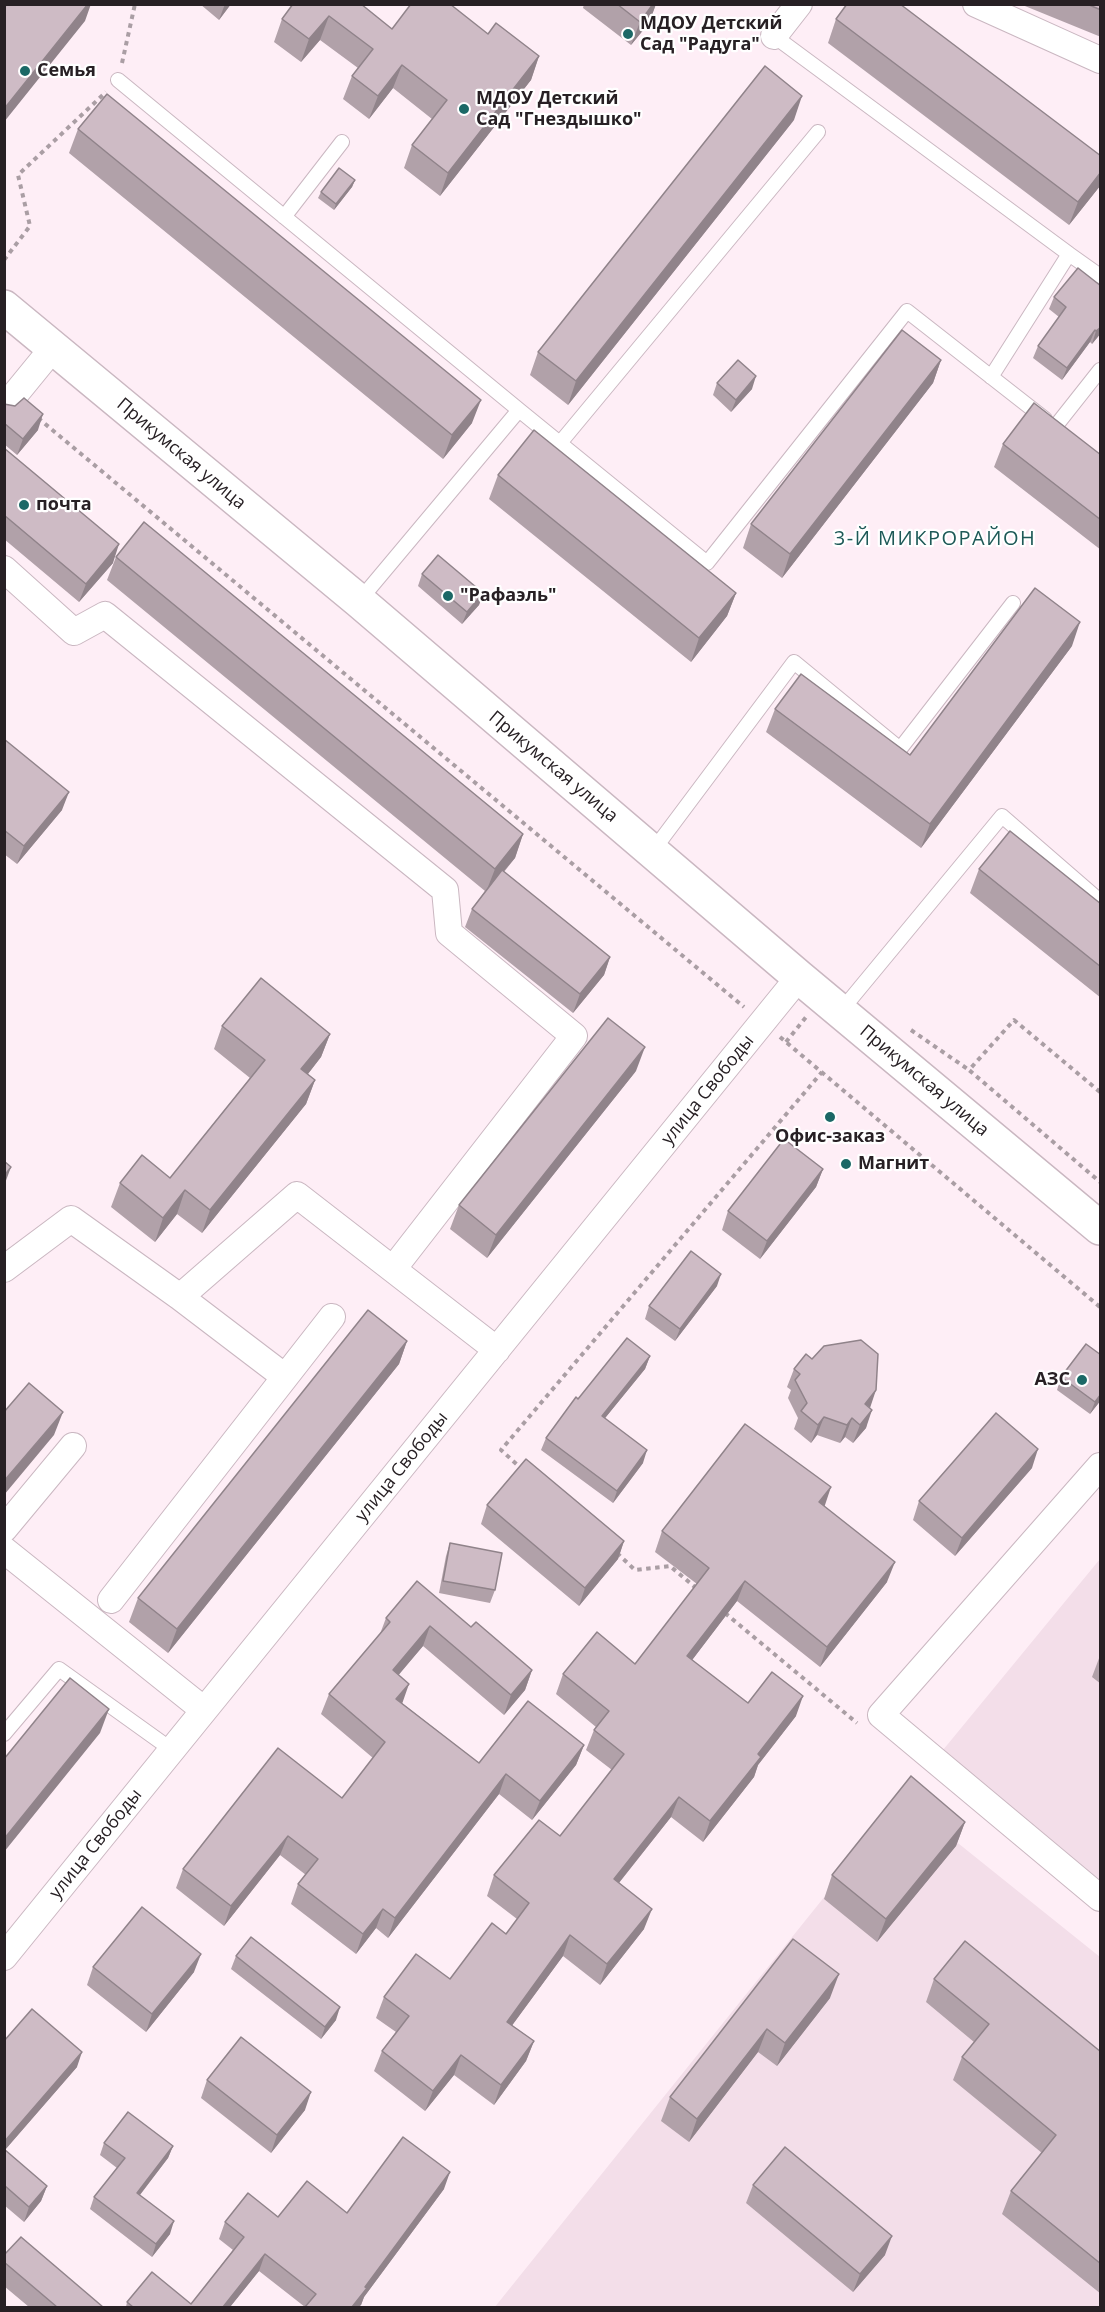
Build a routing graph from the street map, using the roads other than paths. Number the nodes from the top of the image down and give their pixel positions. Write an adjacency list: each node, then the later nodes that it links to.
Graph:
1 (799, 4): 3 (street)
2 (976, 4): 4 (street)
3 (774, 36): 9 (lane)
4 (1101, 60)
5 (118, 80): 8 (lane)
6 (818, 132): 17 (lane)
7 (342, 142): 8 (lane)
8 (284, 217): 16 (lane)
9 (1069, 254): 10 (lane); 14 (lane)
10 (1101, 276)
11 (4, 307): 12 (main road, Прикумская улица)
12 (53, 348): 15 (street); 19 (main road, Прикумская улица)
13 (1101, 370): 14 (lane)
14 (991, 377): 17 (lane)
15 (9, 403)
16 (519, 410): 17 (lane); 19 (lane)
17 (560, 443)
18 (4, 569): 27 (street)
19 (359, 601): 21 (main road, Прикумская улица)
20 (1012, 603): 21 (lane)
21 (652, 852): 23 (main road, Прикумская улица)
22 (1101, 901): 24 (lane)
23 (799, 977): 24 (main road, Прикумская улица); 30 (street, улица Свободы)
24 (840, 1012): 25 (main road, Прикумская улица)
25 (1101, 1228)
26 (4, 1269): 28 (street)
27 (393, 1269): 28 (street); 30 (street)
28 (180, 1297): 31 (street)
29 (332, 1317): 31 (street)
30 (497, 1350): 37 (street, улица Свободы)
31 (285, 1377): 36 (street)
32 (73, 1446): 34 (street)
33 (1101, 1466): 40 (street)
34 (4, 1529)
35 (4, 1550): 37 (street)
36 (111, 1600)
37 (204, 1710): 39 (street, улица Свободы)
38 (4, 1734): 39 (lane)
39 (172, 1750): 41 (street, улица Свободы)
40 (1101, 1899)
41 (4, 1957)

